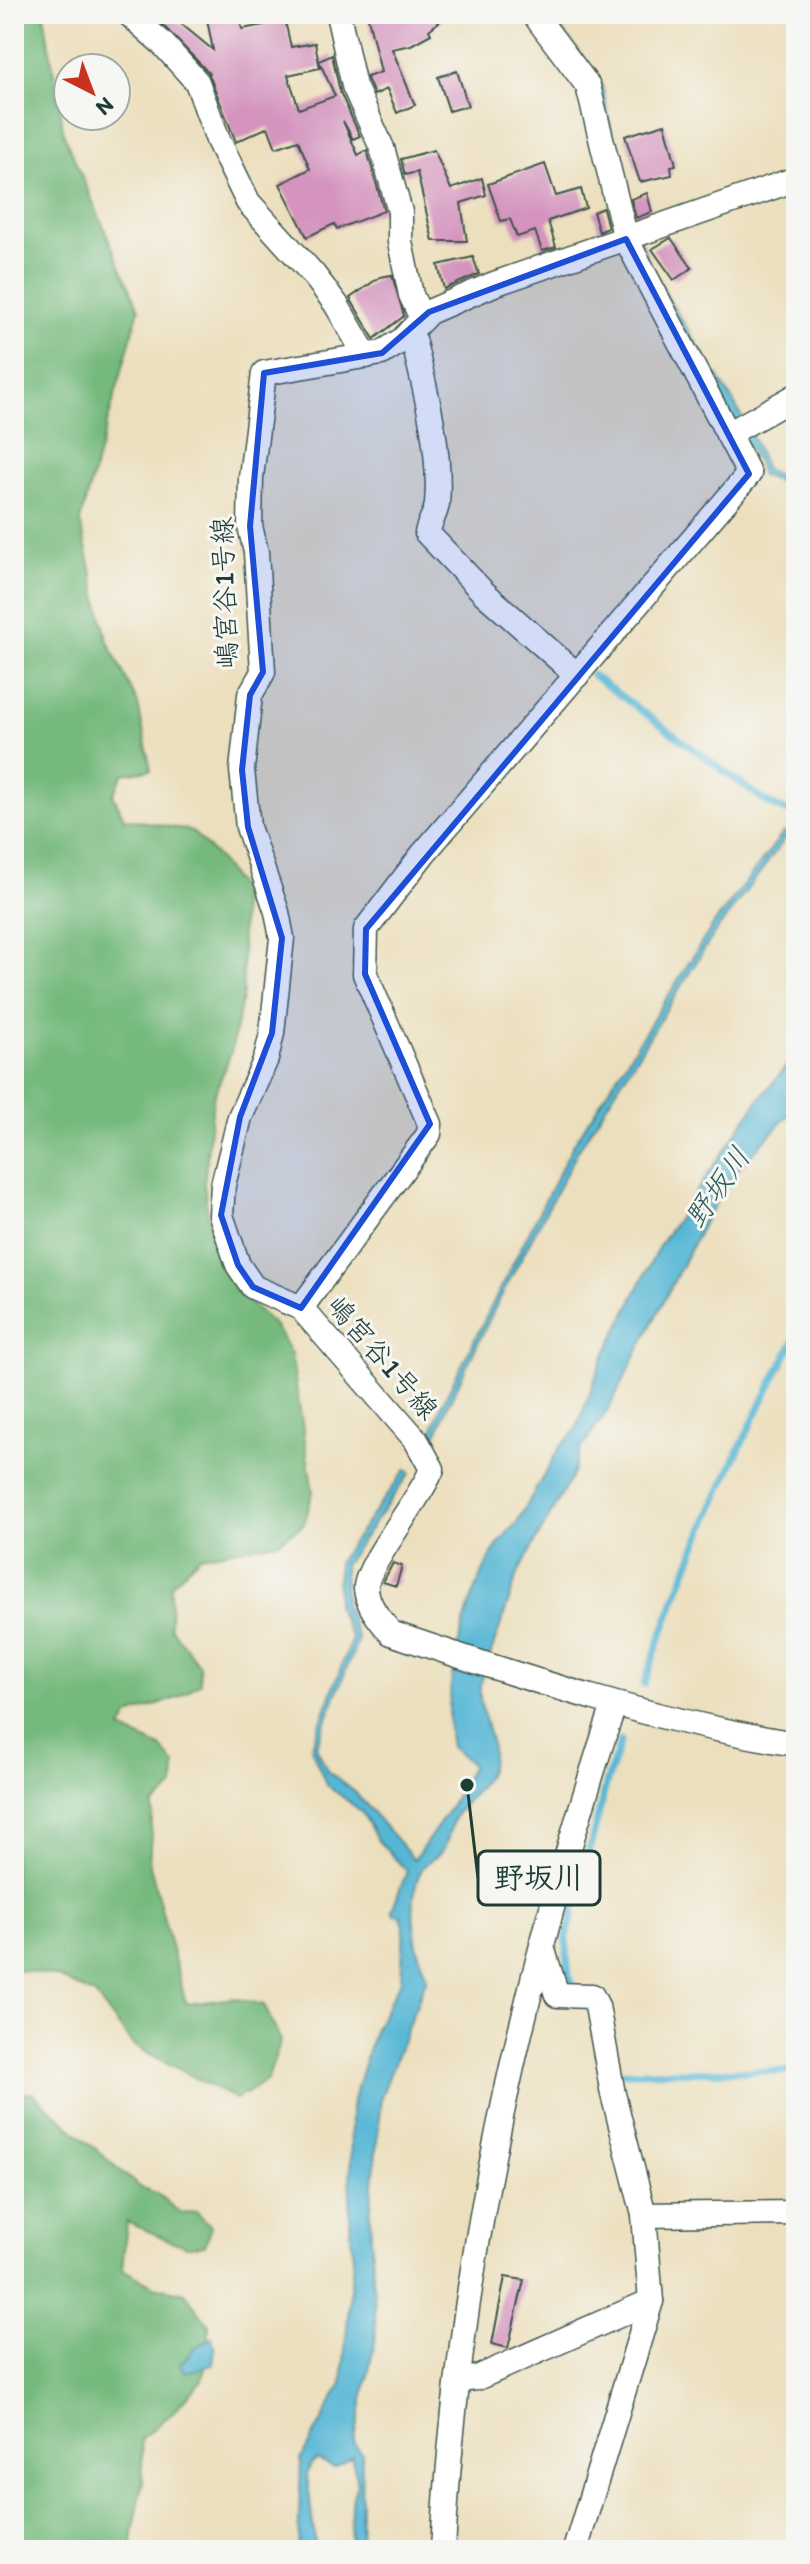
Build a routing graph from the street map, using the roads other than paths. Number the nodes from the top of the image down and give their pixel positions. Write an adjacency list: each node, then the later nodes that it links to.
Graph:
1 (129, 14): 7 (street)
2 (338, 14): 6 (street)
3 (534, 14): 5 (street)
4 (796, 179): 5 (street, 嶋宮谷1号線)
5 (626, 239): 6 (street, 嶋宮谷1号線); 9 (street)
6 (416, 325): 7 (street, 嶋宮谷1号線); 10 (street)
7 (366, 356): 11 (street, 嶋宮谷1号線)
8 (796, 396): 9 (street)
9 (728, 434): 10 (street)
10 (577, 675): 11 (street)
11 (301, 1308): 12 (street, 嶋宮谷1号線)
12 (614, 1705): 13 (street); 14 (street)
13 (796, 1744)
14 (542, 1947): 16 (street); 18 (street)
15 (796, 2213): 16 (street)
16 (644, 2215): 17 (street)
17 (651, 2301): 18 (street); 20 (street)
18 (458, 2380): 19 (street)
19 (443, 2550)
20 (575, 2550)

